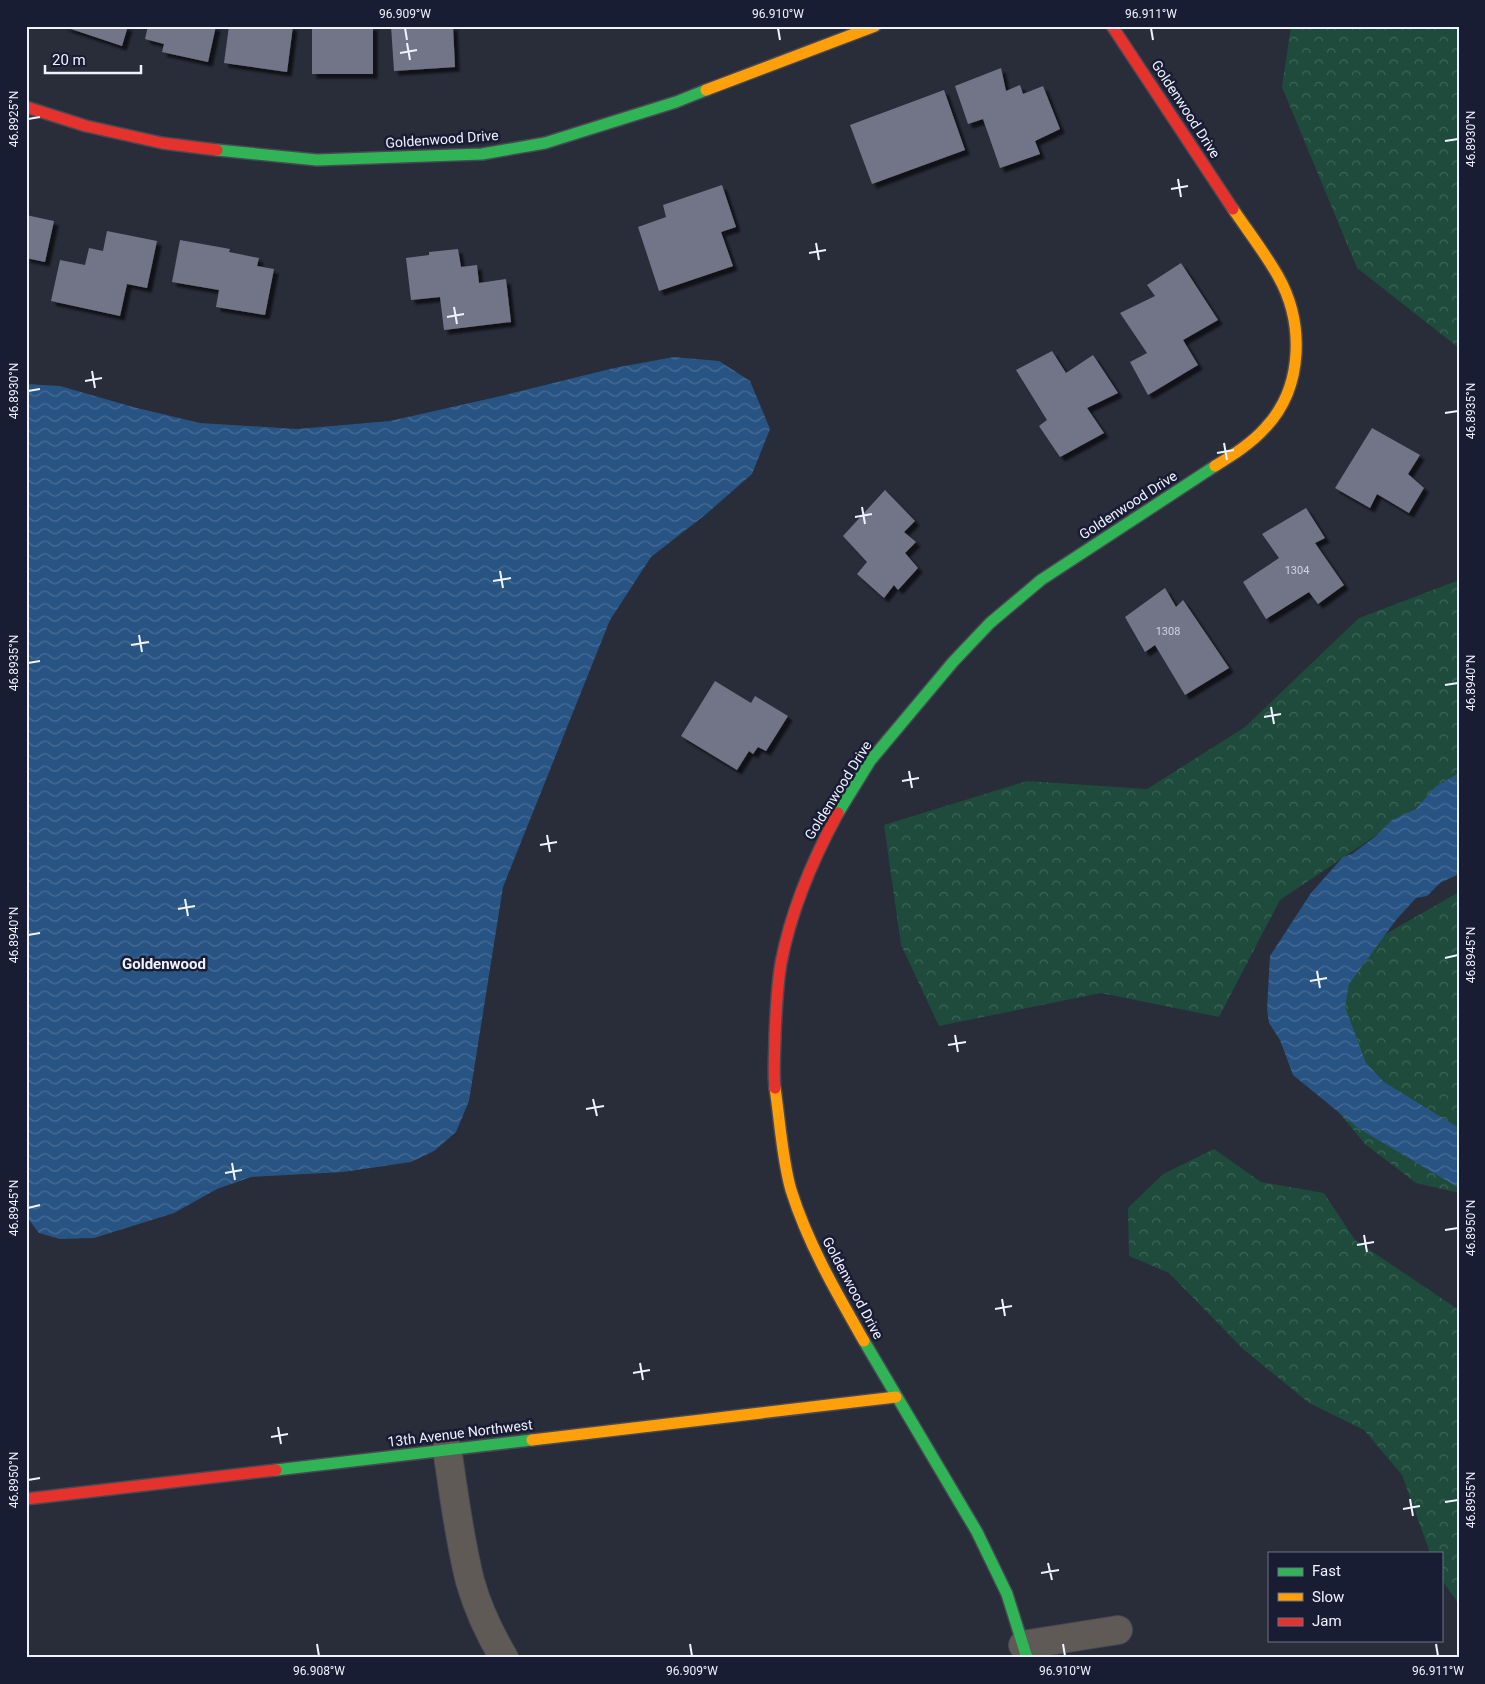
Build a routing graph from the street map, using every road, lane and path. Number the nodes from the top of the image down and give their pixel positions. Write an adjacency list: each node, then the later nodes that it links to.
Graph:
1 (875, 26): 3 (street, Goldenwood Drive)
2 (1112, 26): 4 (street, Goldenwood Drive)
3 (26, 107)
4 (896, 1397): 5 (street, 13th Avenue Northwest); 8 (street, Goldenwood Drive)
5 (447, 1449): 6 (street, 13th Avenue Northwest); 9 (street)
6 (26, 1499)
7 (1118, 1630): 8 (street)
8 (1025, 1652)
9 (504, 1658)

